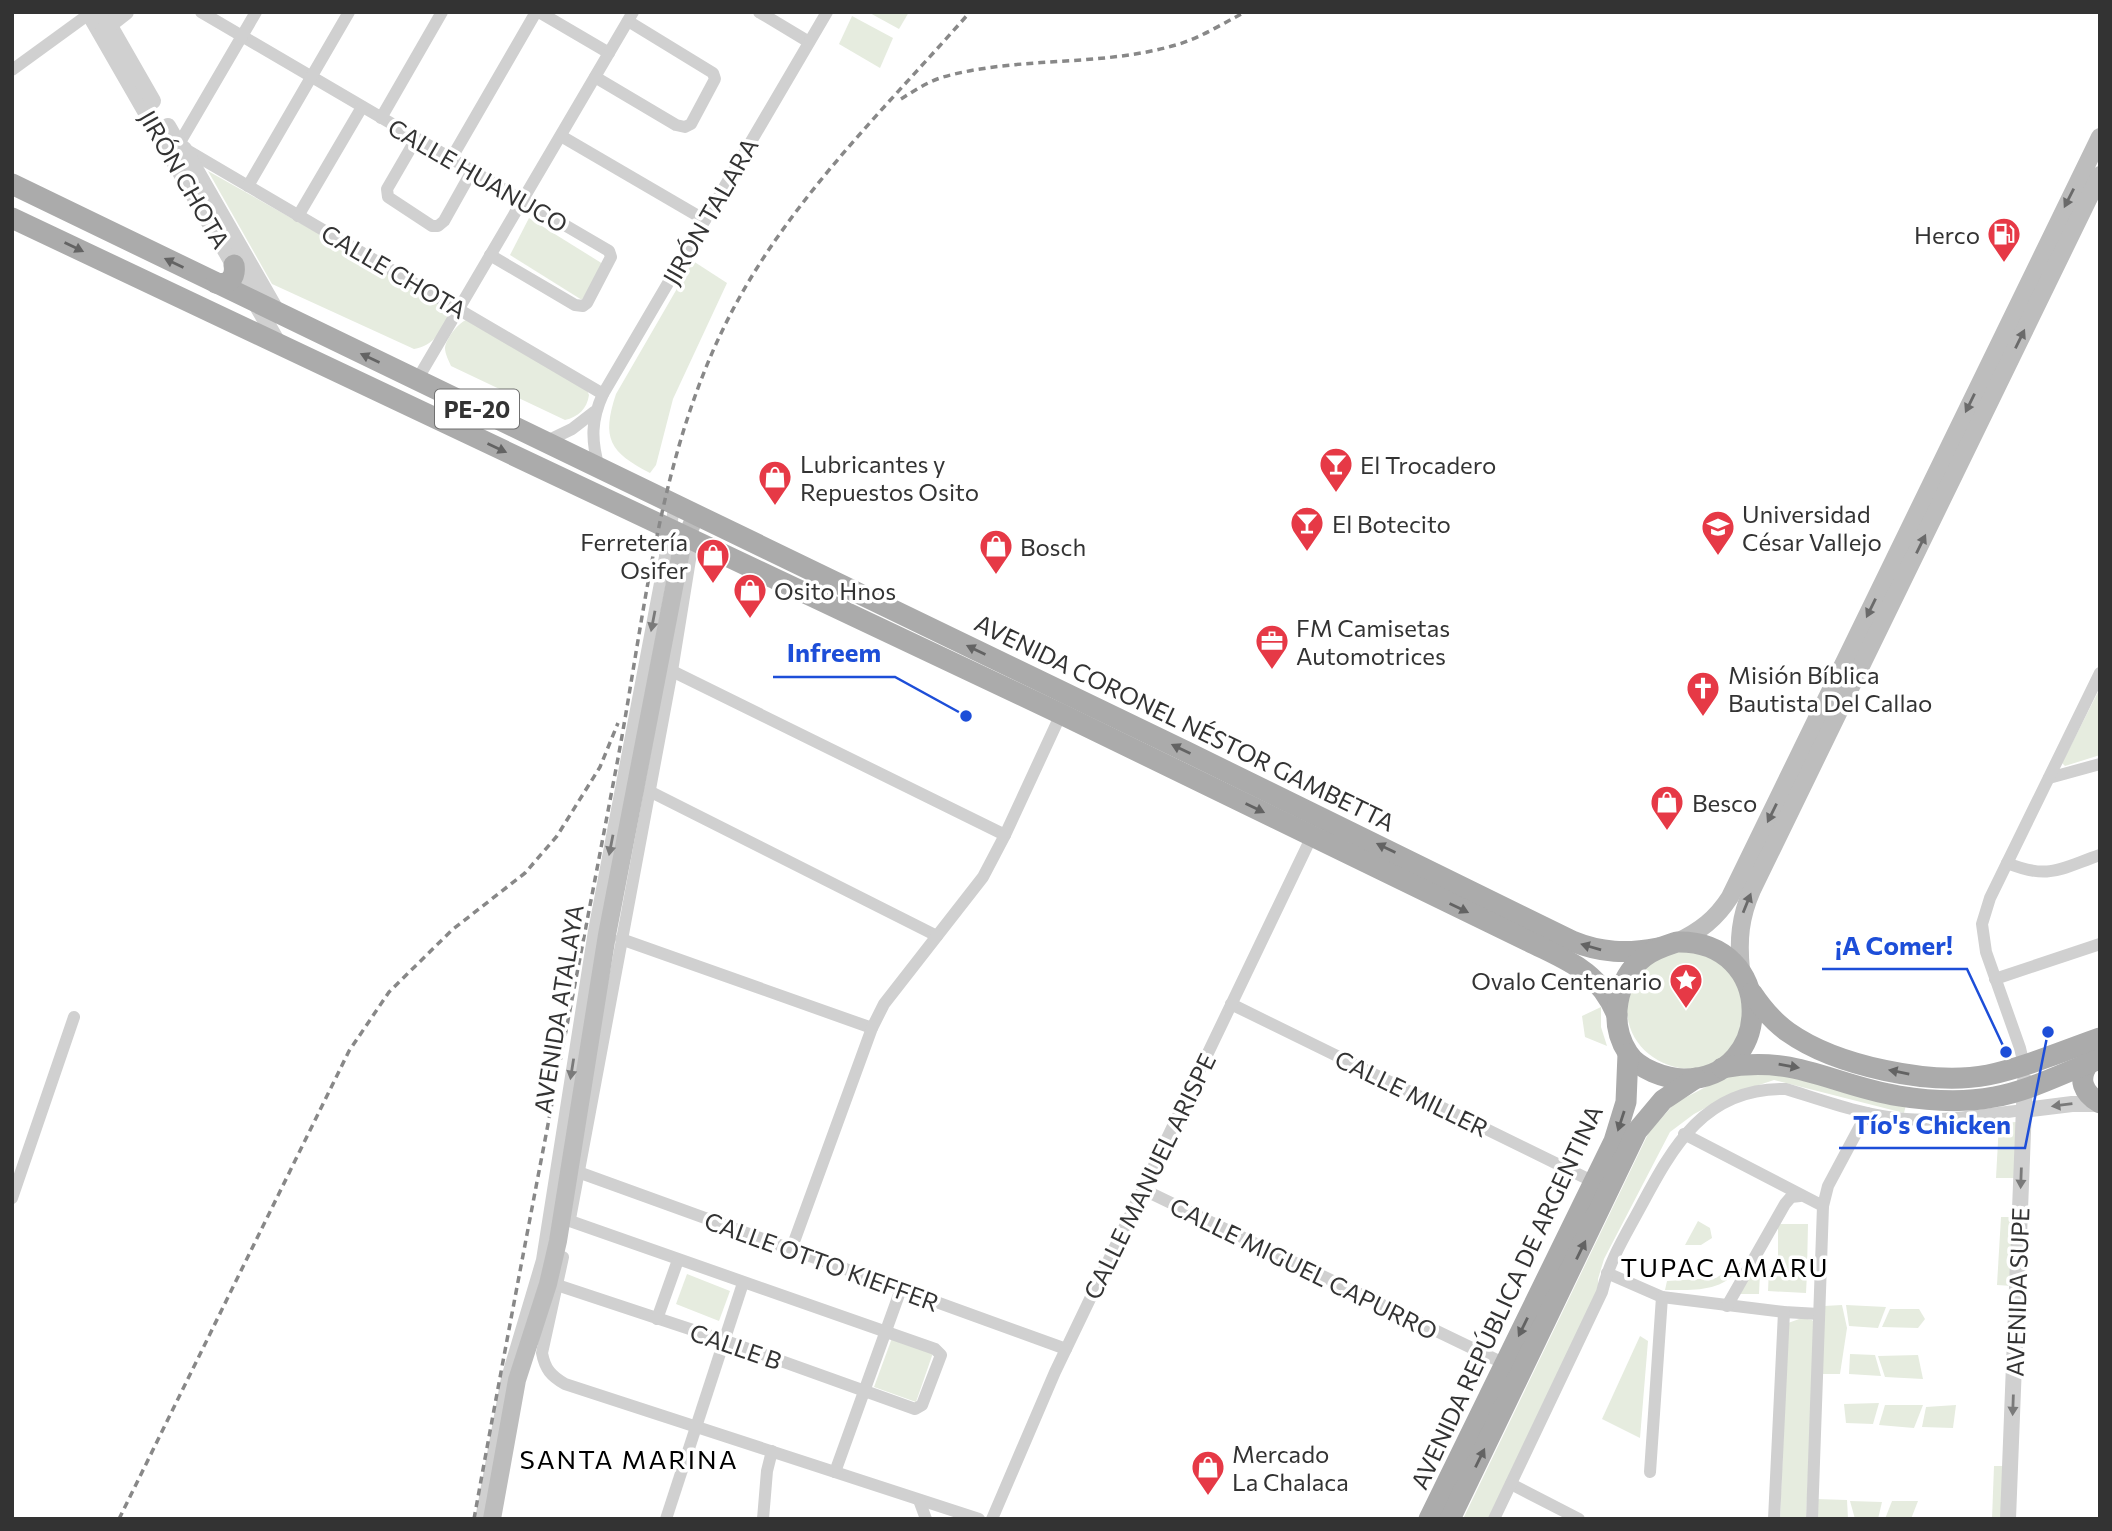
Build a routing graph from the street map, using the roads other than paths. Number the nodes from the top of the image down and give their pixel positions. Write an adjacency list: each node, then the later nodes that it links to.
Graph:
1 (126, 12): 10 (street)
2 (201, 12): 11 (street, CALLE HUANUCO)
3 (256, 12): 11 (street)
4 (349, 12): 15 (street)
5 (442, 12): 18 (street)
6 (538, 12): 13 (street); 23 (street)
7 (759, 12): 12 (street)
8 (827, 12): 12 (street, JIRÓN TALARA)
9 (630, 17): 13 (street); 16 (street)
10 (97, 18): 14 (street); 22 (street, JIRÓN CHOTA)
11 (242, 36): 15 (street, CALLE HUANUCO); 22 (street)
12 (809, 42): 31 (street, JIRÓN TALARA)
13 (609, 53): 16 (street)
14 (12, 70)
15 (312, 77): 17 (street, CALLE HUANUCO); 27 (street)
16 (595, 77): 19 (street)
17 (362, 107): 18 (street, CALLE HUANUCO); 29 (street)
18 (381, 118): 21 (street, CALLE HUANUCO)
19 (561, 135): 28 (street); 31 (street)
20 (2100, 137): 49 (main road, one-way to 49)
21 (416, 139): 23 (street, CALLE HUANUCO); 24 (street)
22 (178, 150): 27 (street, CALLE CHOTA); 33 (street, JIRÓN CHOTA); 37 (street, JIRÓN CHOTA)
23 (451, 159): 24 (street, CALLE HUANUCO)
24 (472, 171): 28 (street, CALLE HUANUCO)
25 (2100, 175): 49 (main road, one-way to 25)
26 (12, 184): 34 (main road, PE-20, one-way to 26)
27 (248, 186): 29 (street, CALLE CHOTA)
28 (522, 201): 32 (street); 32 (street, CALLE HUANUCO)
29 (298, 216): 36 (street, CALLE CHOTA)
30 (12, 218): 38 (main road, PE-20, one-way to 38)
31 (705, 220): 40 (street, JIRÓN TALARA)
32 (490, 255): 36 (street)
33 (234, 265): 34 (main road); 35 (street, JIRÓN CHOTA)
34 (216, 283): 35 (main road, PE-20)
35 (257, 304): 37 (main road, PE-20); 38 (street, JIRÓN CHOTA)
36 (458, 310): 39 (street); 40 (street, CALLE CHOTA)
37 (279, 315): 39 (main road, PE-20, one-way to 37)
38 (280, 346): 46 (main road, PE-20, one-way to 46)
39 (417, 380): 42 (main road, PE-20)
40 (603, 394): 41 (street, JIRÓN TALARA)
41 (595, 412): 42 (street); 43 (street, JIRÓN TALARA)
42 (545, 442): 43 (main road, PE-20)
43 (599, 468): 44 (main road, PE-20)
44 (675, 504): 45 (main road, PE-20); 46 (street, AVENIDA ATALAYA)
45 (696, 514): 46 (main road, AVENIDA ATALAYA); 62 (main road, AVENIDA CORONEL NÉSTOR GAMBETTA, one-way to 45)
46 (683, 536): 47 (street, AVENIDA ATALAYA); 50 (main road, AVENIDA CORONEL NÉSTOR GAMBETTA); 110 (street, AVENIDA ATALAYA, one-way to 110); 111 (main road, AVENIDA ATALAYA)
47 (672, 671): 53 (street, AVENIDA ATALAYA); 54 (street)
48 (2100, 673): 52 (street)
49 (1845, 680): 57 (main road)
50 (1061, 714): 54 (street); 55 (main road, AVENIDA CORONEL NÉSTOR GAMBETTA, one-way to 55)
51 (2100, 764): 52 (street)
52 (2049, 778): 58 (street)
53 (649, 791): 59 (street); 60 (street, AVENIDA ATALAYA)
54 (1006, 835): 59 (street)
55 (1312, 836): 66 (street, CALLE MANUEL ARISPE); 67 (main road, AVENIDA CORONEL NÉSTOR GAMBETTA, one-way to 67)
56 (2100, 855): 58 (street)
57 (1758, 861): 62 (main road); 63 (main road, one-way to 57)
58 (2007, 863): 64 (street)
59 (937, 936): 69 (street)
60 (621, 939): 69 (street); 81 (street, AVENIDA ATALAYA)
61 (2100, 944): 64 (street)
62 (1668, 945): 63 (main road); 67 (main road)
63 (1741, 970): 65 (main road)
64 (1995, 979): 73 (street)
65 (1751, 992): 73 (main road, one-way to 65); 74 (main road)
66 (1231, 1004): 82 (street, CALLE MILLER); 83 (street, CALLE MANUEL ARISPE)
67 (1617, 1015): 71 (main road)
68 (74, 1017): 85 (street)
69 (872, 1028): 88 (street)
70 (2100, 1038): 73 (main road)
71 (1628, 1054): 75 (main road); 82 (main road, AVENIDA REPÚBLICA DE ARGENTINA, one-way to 82)
72 (2095, 1061): 76 (main road); 77 (main road)
73 (2024, 1065): 76 (street, AVENIDA SUPE)
74 (1722, 1068): 75 (main road); 76 (main road, one-way to 76)
75 (1696, 1078): 118 (main road, AVENIDA REPÚBLICA DE ARGENTINA, one-way to 75)
76 (2025, 1088): 78 (street, AVENIDA SUPE)
77 (2100, 1103): 78 (street, one-way to 78)
78 (2024, 1110): 79 (street); 123 (street, AVENIDA SUPE, one-way to 123)
79 (1867, 1113): 80 (street); 86 (street)
80 (1684, 1134): 84 (street); 90 (street)
81 (578, 1172): 87 (street, AVENIDA ATALAYA); 88 (street, CALLE OTTO KIEFFER)
82 (1594, 1182): 102 (main road, AVENIDA REPÚBLICA DE ARGENTINA, one-way to 102)
83 (1142, 1189): 101 (street, CALLE MANUEL ARISPE); 102 (street, CALLE MIGUEL CAPURRO)
84 (1800, 1196): 86 (street); 95 (street)
85 (12, 1198)
86 (1823, 1206): 97 (street)
87 (570, 1221): 89 (street); 92 (street, AVENIDA ATALAYA)
88 (791, 1250): 93 (street, CALLE OTTO KIEFFER)
89 (678, 1260): 91 (street); 98 (street)
90 (1607, 1273): 94 (street); 108 (street)
91 (743, 1283): 99 (street); 100 (street)
92 (557, 1285): 98 (street, CALLE B); 104 (street, AVENIDA ATALAYA)
93 (901, 1289): 99 (street); 101 (street, CALLE OTTO KIEFFER)
94 (1662, 1297): 95 (street); 107 (street)
95 (1727, 1306): 96 (street)
96 (1784, 1312): 97 (street); 121 (street)
97 (1819, 1314): 122 (street)
98 (657, 1319): 100 (street, CALLE B)
99 (886, 1332): 103 (street); 103 (street, CALLE B)
100 (723, 1340): 103 (street, CALLE B); 104 (street)
101 (1066, 1349): 116 (street, CALLE MANUEL ARISPE)
102 (1504, 1364): 117 (main road, AVENIDA REPÚBLICA DE ARGENTINA)
103 (865, 1392): 106 (street)
104 (697, 1426): 105 (street); 112 (street)
105 (772, 1451): 106 (street); 113 (street)
106 (835, 1472): 109 (street)
107 (1650, 1472)
108 (1511, 1484): 119 (street); 120 (street)
109 (919, 1500): 114 (street); 115 (street)
110 (481, 1519)
111 (492, 1519)
112 (666, 1519)
113 (763, 1519)
114 (926, 1519)
115 (979, 1519)
116 (992, 1519)
117 (1429, 1519)
118 (1450, 1519)
119 (1494, 1519)
120 (1579, 1519)
121 (1774, 1519)
122 (1812, 1519)
123 (2008, 1519)

